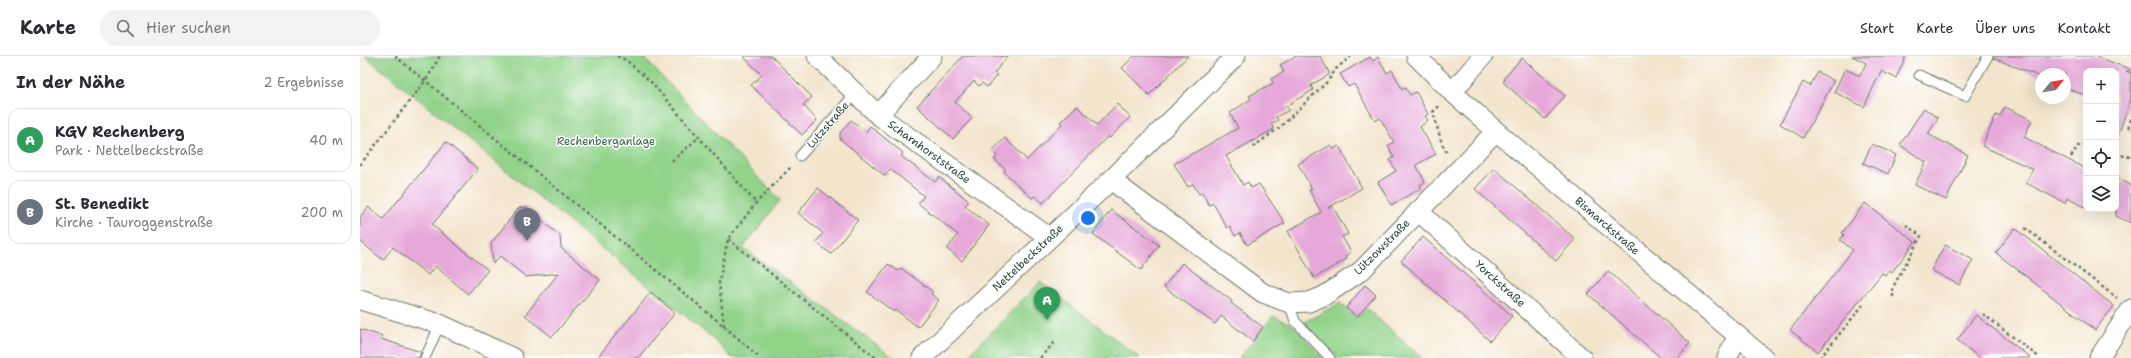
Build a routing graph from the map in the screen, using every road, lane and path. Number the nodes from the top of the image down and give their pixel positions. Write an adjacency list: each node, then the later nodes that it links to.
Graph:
1 (395, 56): 12 (path)
2 (440, 56): 12 (path)
3 (617, 56): 19 (path)
4 (817, 56): 14 (street, Scharnhorststraße)
5 (932, 56): 15 (street)
6 (1236, 56): 29 (street, Nettelbeckstraße)
7 (1351, 56): 21 (path)
8 (1416, 56): 13 (street, Bismarckstraße)
9 (1483, 56): 13 (street)
10 (1988, 56): 11 (lane)
11 (1919, 74)
12 (426, 80): 28 (path); 43 (path)
13 (1452, 92): 18 (street, Bismarckstraße); 26 (path)
14 (855, 94): 15 (street, Scharnhorststraße); 23 (lane, Lutzstraße)
15 (878, 115): 34 (street, Scharnhorststraße)
16 (2131, 119): 17 (path)
17 (2131, 129)
18 (1496, 131): 31 (street, Lützowstraße); 44 (street, Bismarckstraße)
19 (699, 137): 27 (path); 30 (path)
20 (2083, 145): 25 (path)
21 (1253, 147)
22 (2119, 154): 24 (path)
23 (800, 156): 30 (path)
24 (2131, 156)
25 (2071, 157)
26 (1451, 160)
27 (672, 161)
28 (360, 165)
29 (1111, 180): 34 (street, Nettelbeckstraße); 38 (street, Lützowstraße)
30 (756, 203): 35 (path)
31 (1418, 211): 38 (street, Lützowstraße); 53 (street, Yorckstraße)
32 (1903, 223): 36 (path)
33 (2025, 228): 40 (path)
34 (1050, 238): 50 (street, Nettelbeckstraße)
35 (728, 239): 43 (path); 49 (path)
36 (1893, 297)
37 (360, 300): 42 (street)
38 (1289, 303): 52 (lane)
39 (1863, 305): 56 (path)
40 (2127, 306): 58 (street)
41 (1983, 314): 57 (path)
42 (440, 324): 46 (lane); 47 (street)
43 (724, 326): 48 (path)
44 (1737, 337): 54 (street); 55 (street, Bismarckstraße)
45 (1055, 342): 51 (path)
46 (425, 358)
47 (512, 358)
48 (760, 358)
49 (876, 358)
50 (922, 358)
51 (1040, 358)
52 (1330, 358)
53 (1582, 358)
54 (1727, 358)
55 (1764, 358)
56 (1820, 358)
57 (2040, 358)
58 (2099, 358)

